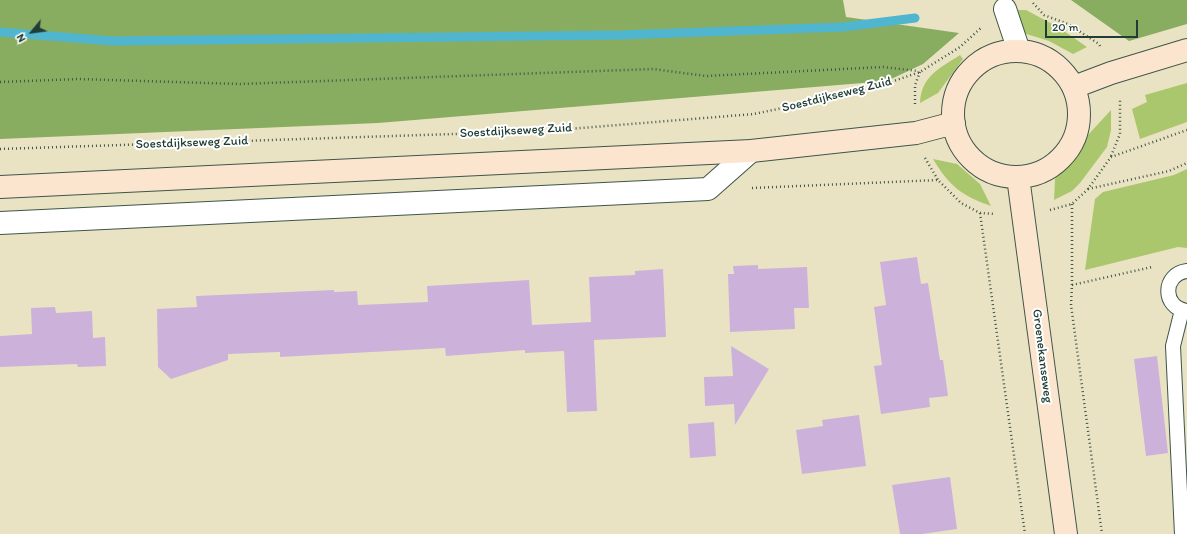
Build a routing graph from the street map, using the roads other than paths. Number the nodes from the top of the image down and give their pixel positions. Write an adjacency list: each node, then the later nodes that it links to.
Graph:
1 (1004, 4): 3 (street)
2 (1187, 50): 4 (main road)
3 (1019, 51): 4 (main road); 5 (main road)
4 (1074, 87): 7 (main road)
5 (954, 124): 6 (main road); 7 (main road)
6 (752, 151): 8 (main road); 9 (street)
7 (1018, 177): 12 (main road, Groenekanseweg)
8 (0, 187)
9 (0, 223)
10 (1187, 271): 11 (lane)
11 (1185, 311): 13 (lane)
12 (1066, 534)
13 (1182, 534)

